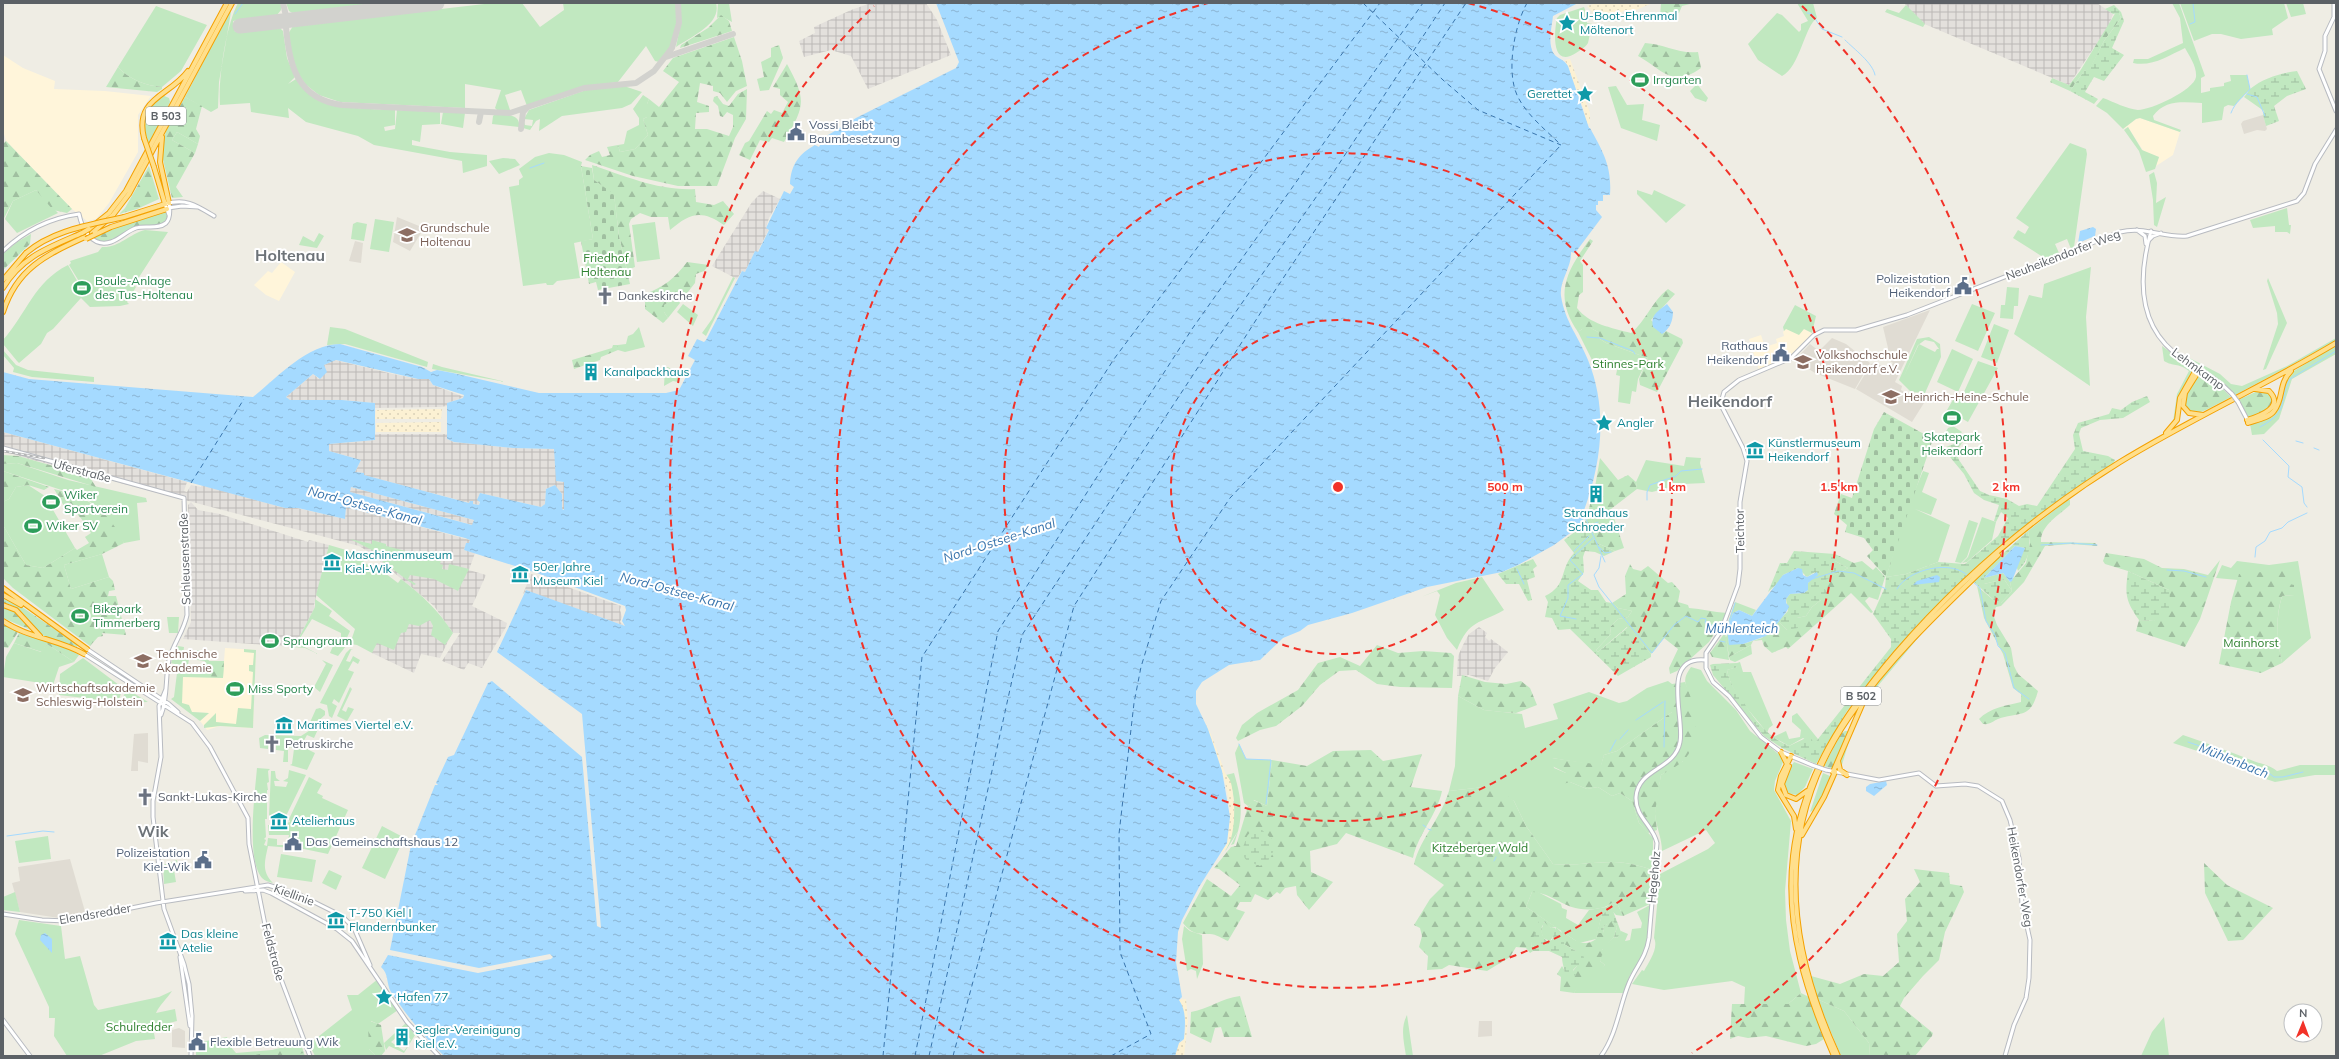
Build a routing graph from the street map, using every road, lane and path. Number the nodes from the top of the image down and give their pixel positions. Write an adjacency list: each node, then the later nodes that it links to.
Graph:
1 (227, 3): 4 (highway, B 503)
2 (232, 3): 6 (highway, B 503)
3 (2334, 3): 5 (street)
4 (195, 62): 8 (highway, bridge); 12 (highway, B 503)
5 (2336, 111)
6 (167, 124): 8 (highway); 12 (highway, B 503)
7 (2336, 130): 13 (street, Neuheikendorfer Weg)
8 (168, 206): 9 (street); 12 (highway); 15 (street); 16 (highway, bridge)
9 (214, 216)
10 (2135, 229): 11 (street, Neuheikendorfer Weg); 14 (street); 23 (street, Neuheikendorfer Weg)
11 (2149, 230): 13 (street, Neuheikendorfer Weg); 14 (street)
12 (91, 233): 17 (highway, B 503, bridge); 18 (highway, B 503, bridge)
13 (2161, 233): 14 (street)
14 (2147, 242): 21 (street, Lehmkamp)
15 (3, 251)
16 (3, 280)
17 (3, 288)
18 (3, 312)
19 (2336, 343): 20 (highway, B 502)
20 (2293, 368): 22 (highway, B 502); 25 (highway)
21 (2198, 369): 24 (highway); 25 (street, Lehmkamp, bridge); 26 (highway)
22 (2248, 391): 24 (highway, B 502); 25 (highway)
23 (1722, 400): 38 (street, Teichtor)
24 (2205, 414): 26 (highway, B 502)
25 (2248, 422)
26 (2153, 443): 29 (highway, B 502)
27 (3, 448): 28 (street, Uferstraße)
28 (184, 498): 40 (street, Schleusenstraße)
29 (1967, 581): 39 (highway, B 502); 49 (highway, B 502)
30 (3, 588): 33 (highway)
31 (3, 595): 33 (highway)
32 (3, 605): 35 (highway)
33 (35, 612): 36 (highway)
34 (3, 621): 35 (highway)
35 (43, 637): 37 (highway)
36 (88, 649): 40 (street)
37 (84, 654): 41 (street)
38 (1705, 660): 43 (street, Heikendorfer Weg); 64 (street, Hegeholz)
39 (1871, 687): 45 (highway, B 502); 51 (highway, B 502)
40 (162, 701): 41 (street); 42 (street); 52 (street, Feldstraße)
41 (159, 703): 42 (street)
42 (161, 715): 55 (street)
43 (1782, 752): 44 (street, Heikendorfer Weg); 46 (highway)
44 (1792, 757): 46 (highway, B 502); 47 (street, Heikendorfer Weg, bridge); 49 (highway)
45 (1838, 760): 47 (highway, B 502); 48 (highway)
46 (1787, 765): 50 (highway, B 502)
47 (1834, 772): 48 (street, Heikendorfer Weg); 51 (highway, B 502)
48 (1847, 776): 65 (street, Heikendorfer Weg)
49 (1809, 788): 50 (highway, B 502)
50 (1796, 836): 59 (highway, B 502)
51 (1799, 842): 59 (highway, B 502)
52 (258, 886): 53 (street, Feldstraße); 54 (street, Kiellinie); 57 (street, Kiellinie)
53 (259, 890): 54 (street); 57 (street, Kiellinie); 62 (street, Feldstraße)
54 (237, 891): 55 (street, Elendsredder)
55 (162, 902): 56 (street, Elendsredder); 61 (street)
56 (3, 914)
57 (370, 965): 63 (street, Kiellinie)
58 (3, 1020): 60 (street)
59 (1836, 1055)
60 (30, 1056)
61 (191, 1056)
62 (310, 1056)
63 (439, 1056)
64 (1601, 1056)
65 (2005, 1056)

